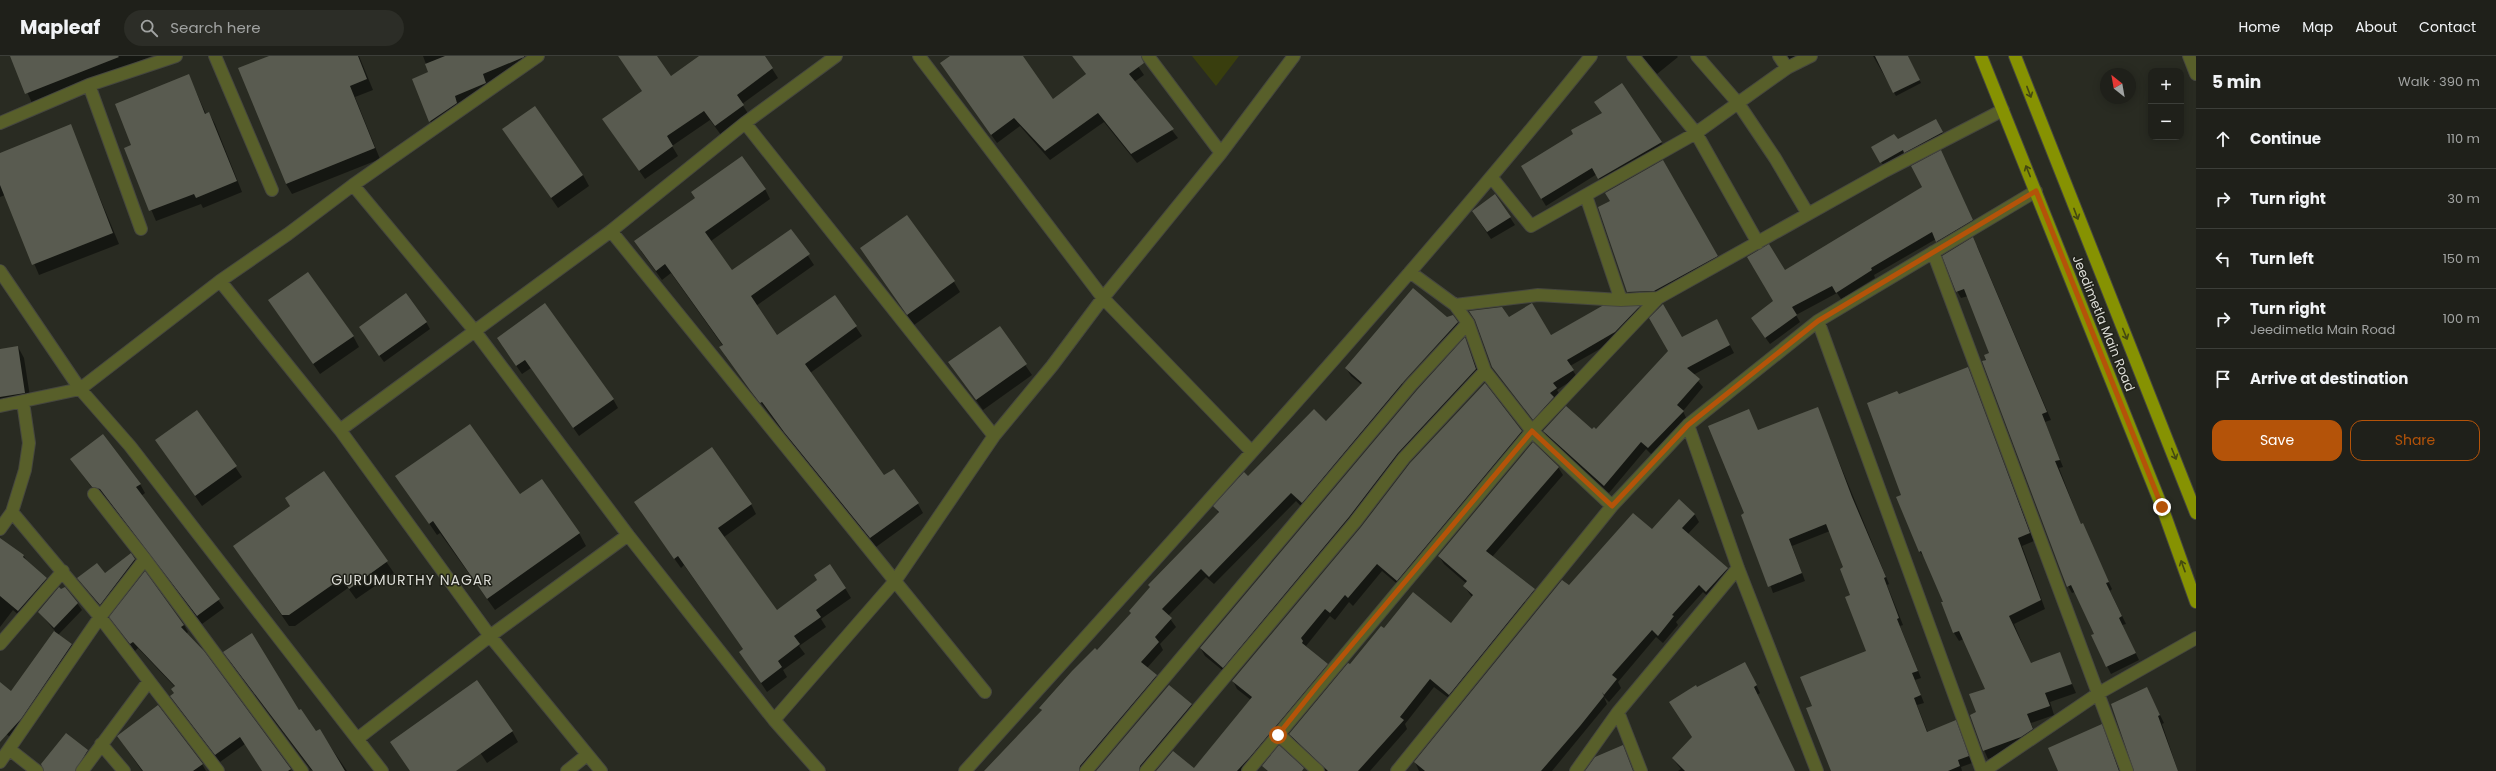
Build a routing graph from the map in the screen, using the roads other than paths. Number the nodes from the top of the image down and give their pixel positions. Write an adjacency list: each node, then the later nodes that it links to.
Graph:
1 (176, 56): 18 (street)
2 (215, 56): 27 (street)
3 (538, 56): 26 (street)
4 (836, 56): 22 (street)
5 (919, 56): 38 (street)
6 (1148, 56): 24 (street)
7 (1294, 56): 24 (street)
8 (1591, 56): 25 (street)
9 (1633, 56): 23 (street)
10 (1698, 56): 19 (street)
11 (1779, 56): 16 (street)
12 (1811, 56): 16 (street)
13 (1981, 56): 20 (main road, Jeedimetla Main Road)
14 (2015, 56): 57 (main road, Jeedimetla Main Road, one-way to 57)
15 (2189, 56): 17 (street)
16 (1787, 68): 19 (street)
17 (2196, 74)
18 (89, 85): 21 (street); 31 (street)
19 (1738, 103): 23 (street); 30 (street)
20 (2003, 110): 28 (main road, Jeedimetla Main Road, one-way to 20); 30 (street)
21 (0, 123)
22 (745, 123): 32 (street); 52 (street)
23 (1696, 133): 29 (street); 33 (street)
24 (1222, 153): 38 (street)
25 (1492, 178): 29 (street); 36 (street)
26 (353, 185): 37 (street); 44 (street)
27 (272, 190)
28 (2036, 191): 34 (street); 64 (main road, Jeedimetla Main Road, one-way to 28)
29 (1586, 196): 40 (street)
30 (1808, 214): 33 (street)
31 (141, 229)
32 (611, 231): 44 (street); 63 (street)
33 (1758, 243): 39 (street)
34 (1933, 252): 42 (street); 71 (street)
35 (0, 271): 46 (street)
36 (1410, 272): 41 (street); 53 (street)
37 (220, 281): 46 (street); 50 (street)
38 (1104, 298): 52 (street); 53 (street)
39 (1658, 298): 40 (street); 51 (street)
40 (1621, 300): 41 (street)
41 (1455, 305): 43 (street)
42 (1818, 321): 49 (street); 98 (street)
43 (1468, 323): 45 (street); 90 (street)
44 (474, 330): 50 (street); 59 (street)
45 (1485, 371): 51 (street); 91 (street)
46 (80, 389): 47 (street); 75 (street)
47 (23, 402): 48 (street); 56 (street)
48 (0, 406)
49 (1688, 425): 55 (street); 61 (street)
50 (340, 430): 66 (street)
51 (1532, 431): 55 (street); 74 (street)
52 (994, 436): 63 (street)
53 (1251, 451): 89 (street)
54 (94, 494): 60 (street)
55 (1612, 506): 94 (street)
56 (12, 512): 58 (street); 62 (street)
57 (2196, 513)
58 (0, 529)
59 (628, 535): 66 (street); 73 (street)
60 (145, 559): 65 (street); 84 (street)
61 (1738, 568): 72 (street); 97 (street)
62 (63, 571): 65 (street); 68 (street)
63 (895, 581): 70 (street); 73 (street)
64 (2196, 602)
65 (100, 617): 69 (street); 77 (street)
66 (490, 636): 75 (street); 78 (street)
67 (2196, 638): 71 (street)
68 (0, 644)
69 (148, 681): 76 (street); 83 (street)
70 (985, 692)
71 (2099, 693): 98 (street); 99 (street)
72 (1618, 712): 95 (street); 96 (street)
73 (774, 720): 88 (street)
74 (1278, 735): 92 (street); 93 (street)
75 (357, 739): 85 (street)
76 (101, 744): 81 (street); 82 (street)
77 (8, 749): 79 (street); 80 (street)
78 (587, 755): 86 (street); 87 (street)
79 (0, 762)
80 (36, 771)
81 (82, 771)
82 (124, 771)
83 (218, 771)
84 (302, 771)
85 (382, 771)
86 (567, 771)
87 (601, 771)
88 (819, 771)
89 (965, 771)
90 (1086, 771)
91 (1146, 771)
92 (1248, 771)
93 (1318, 771)
94 (1397, 771)
95 (1576, 771)
96 (1641, 771)
97 (1817, 771)
98 (1983, 771)
99 (2127, 771)

